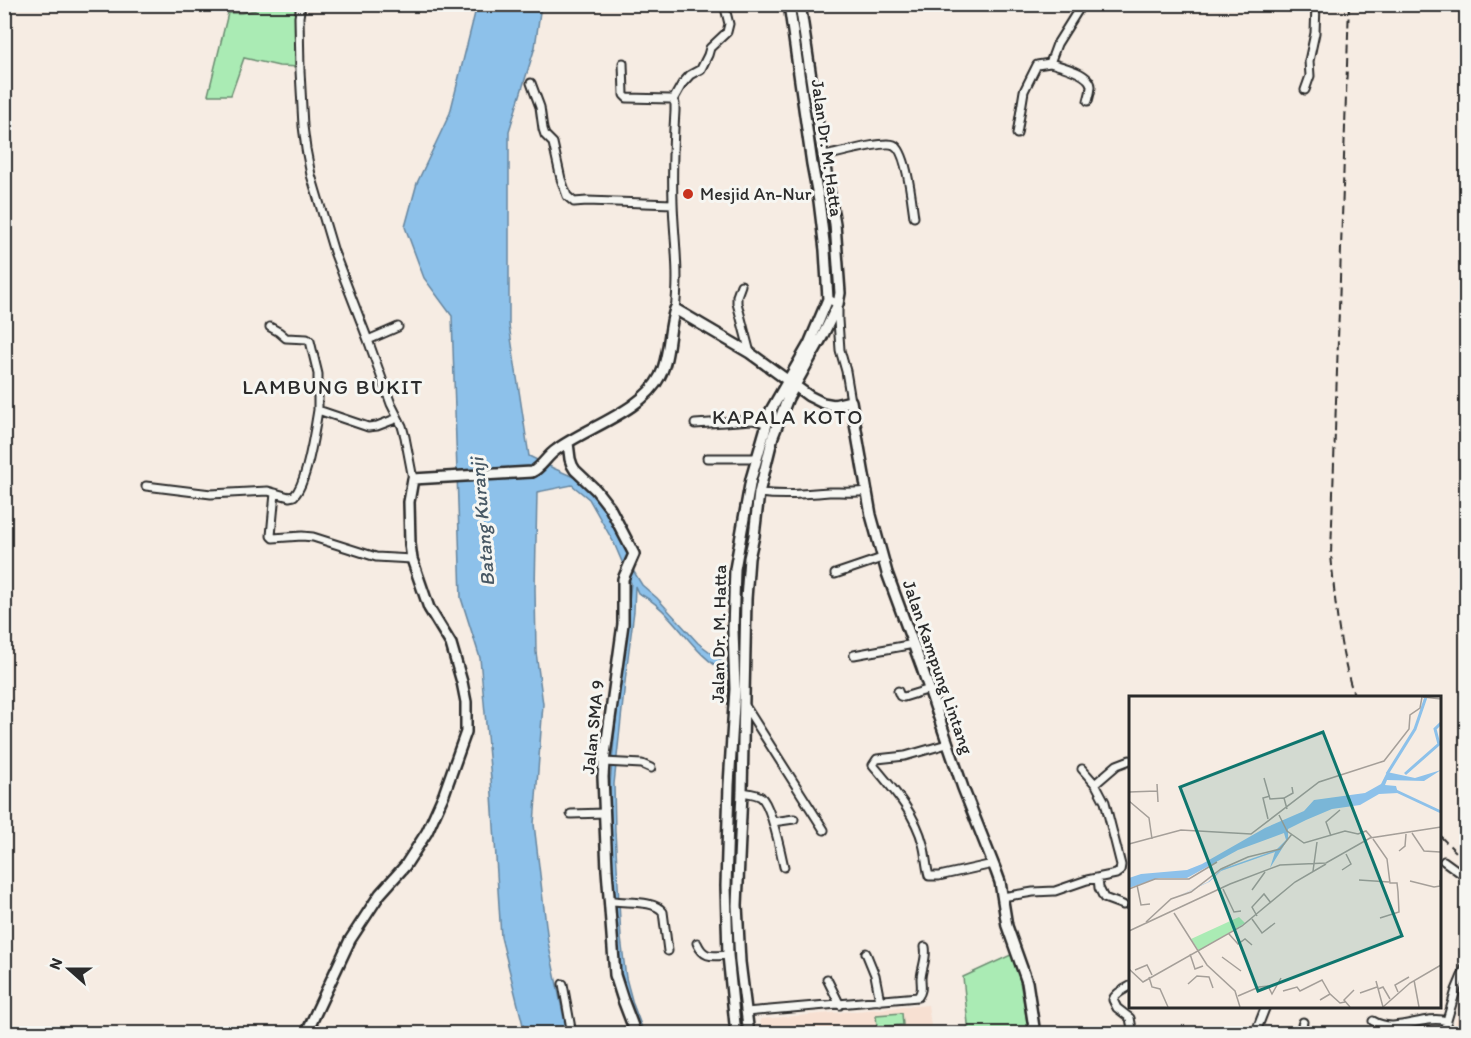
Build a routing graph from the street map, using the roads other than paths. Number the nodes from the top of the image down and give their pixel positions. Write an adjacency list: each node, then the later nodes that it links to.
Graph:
1 (301, 4): 25 (street)
2 (724, 4): 11 (street)
3 (789, 4): 14 (street, Jalan Dr. M. Hatta)
4 (800, 4): 13 (street, Jalan Dr. M. Hatta)
5 (1082, 4): 8 (street)
6 (1316, 4): 10 (street)
7 (623, 63): 11 (street)
8 (1050, 63): 12 (street); 15 (street)
9 (531, 83): 17 (street)
10 (1305, 90)
11 (673, 100): 17 (street)
12 (1088, 101)
13 (818, 127): 14 (street); 16 (street, Jalan Dr. M. Hatta)
14 (807, 129): 20 (street, Jalan Dr. M. Hatta)
15 (1017, 134)
16 (824, 156): 18 (street); 21 (street, Jalan Dr. M. Hatta)
17 (673, 204): 22 (street)
18 (914, 217)
19 (741, 285): 26 (street)
20 (828, 299): 21 (street); 27 (street, Jalan Dr. M. Hatta)
21 (838, 304): 27 (street, Jalan Dr. M. Hatta); 28 (street, Jalan Kampung Lintang)
22 (675, 309): 26 (street); 33 (street)
23 (270, 327): 29 (street)
24 (398, 327): 25 (street)
25 (368, 340): 30 (street)
26 (750, 353): 27 (street)
27 (791, 383): 28 (street); 31 (street, Jalan Dr. M. Hatta); 40 (street, Jalan Dr. M. Hatta)
28 (851, 401): 38 (street, Jalan Kampung Lintang)
29 (318, 410): 30 (street); 39 (street)
30 (398, 418): 36 (street)
31 (767, 423): 32 (street); 35 (street, Jalan Dr. M. Hatta)
32 (695, 424)
33 (567, 443): 36 (street); 51 (street, Jalan SMA 9)
34 (707, 458): 35 (street)
35 (756, 458): 73 (street, Jalan Dr. M. Hatta)
36 (413, 479): 42 (street)
37 (146, 486): 39 (street)
38 (868, 491): 40 (street); 41 (street, Jalan Kampung Lintang)
39 (275, 493): 42 (street)
40 (759, 493): 48 (street, Jalan Dr. M. Hatta)
41 (882, 558): 43 (street); 44 (street, Jalan Kampung Lintang)
42 (412, 560): 86 (street)
43 (835, 574)
44 (914, 644): 45 (street); 46 (street, Jalan Kampung Lintang)
45 (854, 655)
46 (930, 689): 47 (street); 49 (street, Jalan Kampung Lintang)
47 (898, 691)
48 (744, 709): 55 (street, Jalan Dr. M. Hatta); 60 (street)
49 (947, 744): 62 (street, Jalan Kampung Lintang); 62 (street)
50 (1129, 761): 54 (street)
51 (608, 763): 52 (street); 56 (street, Jalan SMA 9)
52 (651, 768)
53 (1082, 769): 54 (street)
54 (1095, 784): 65 (street)
55 (742, 792): 59 (street); 74 (street, Jalan Dr. M. Hatta)
56 (605, 813): 57 (street); 67 (street, Jalan SMA 9)
57 (571, 814)
58 (794, 819): 59 (street)
59 (773, 822): 63 (street)
60 (824, 830)
61 (1444, 861): 64 (street)
62 (993, 864): 66 (street, Jalan Kampung Lintang)
63 (784, 867)
64 (1467, 877)
65 (1098, 878): 66 (street); 68 (street)
66 (1002, 897): 91 (street, Jalan Kampung Lintang)
67 (614, 902): 71 (street); 88 (street, Jalan SMA 9)
68 (1123, 905)
69 (697, 943): 73 (street)
70 (925, 947): 79 (street)
71 (668, 951)
72 (866, 953): 79 (street)
73 (728, 959): 74 (street); 89 (street, Jalan Dr. M. Hatta)
74 (740, 962): 82 (street, Jalan Dr. M. Hatta)
75 (1467, 966): 84 (street)
76 (827, 979): 80 (street)
77 (563, 984): 87 (street)
78 (1129, 987): 92 (street)
79 (880, 1001): 80 (street)
80 (840, 1005): 82 (street)
81 (1265, 1008): 93 (street)
82 (746, 1012): 90 (street)
83 (1373, 1021): 84 (street)
84 (1447, 1021): 95 (street)
85 (1303, 1022): 94 (street)
86 (306, 1034)
87 (572, 1034)
88 (636, 1034)
89 (736, 1034)
90 (749, 1034)
91 (1035, 1034)
92 (1133, 1034)
93 (1255, 1034)
94 (1299, 1034)
95 (1443, 1034)

